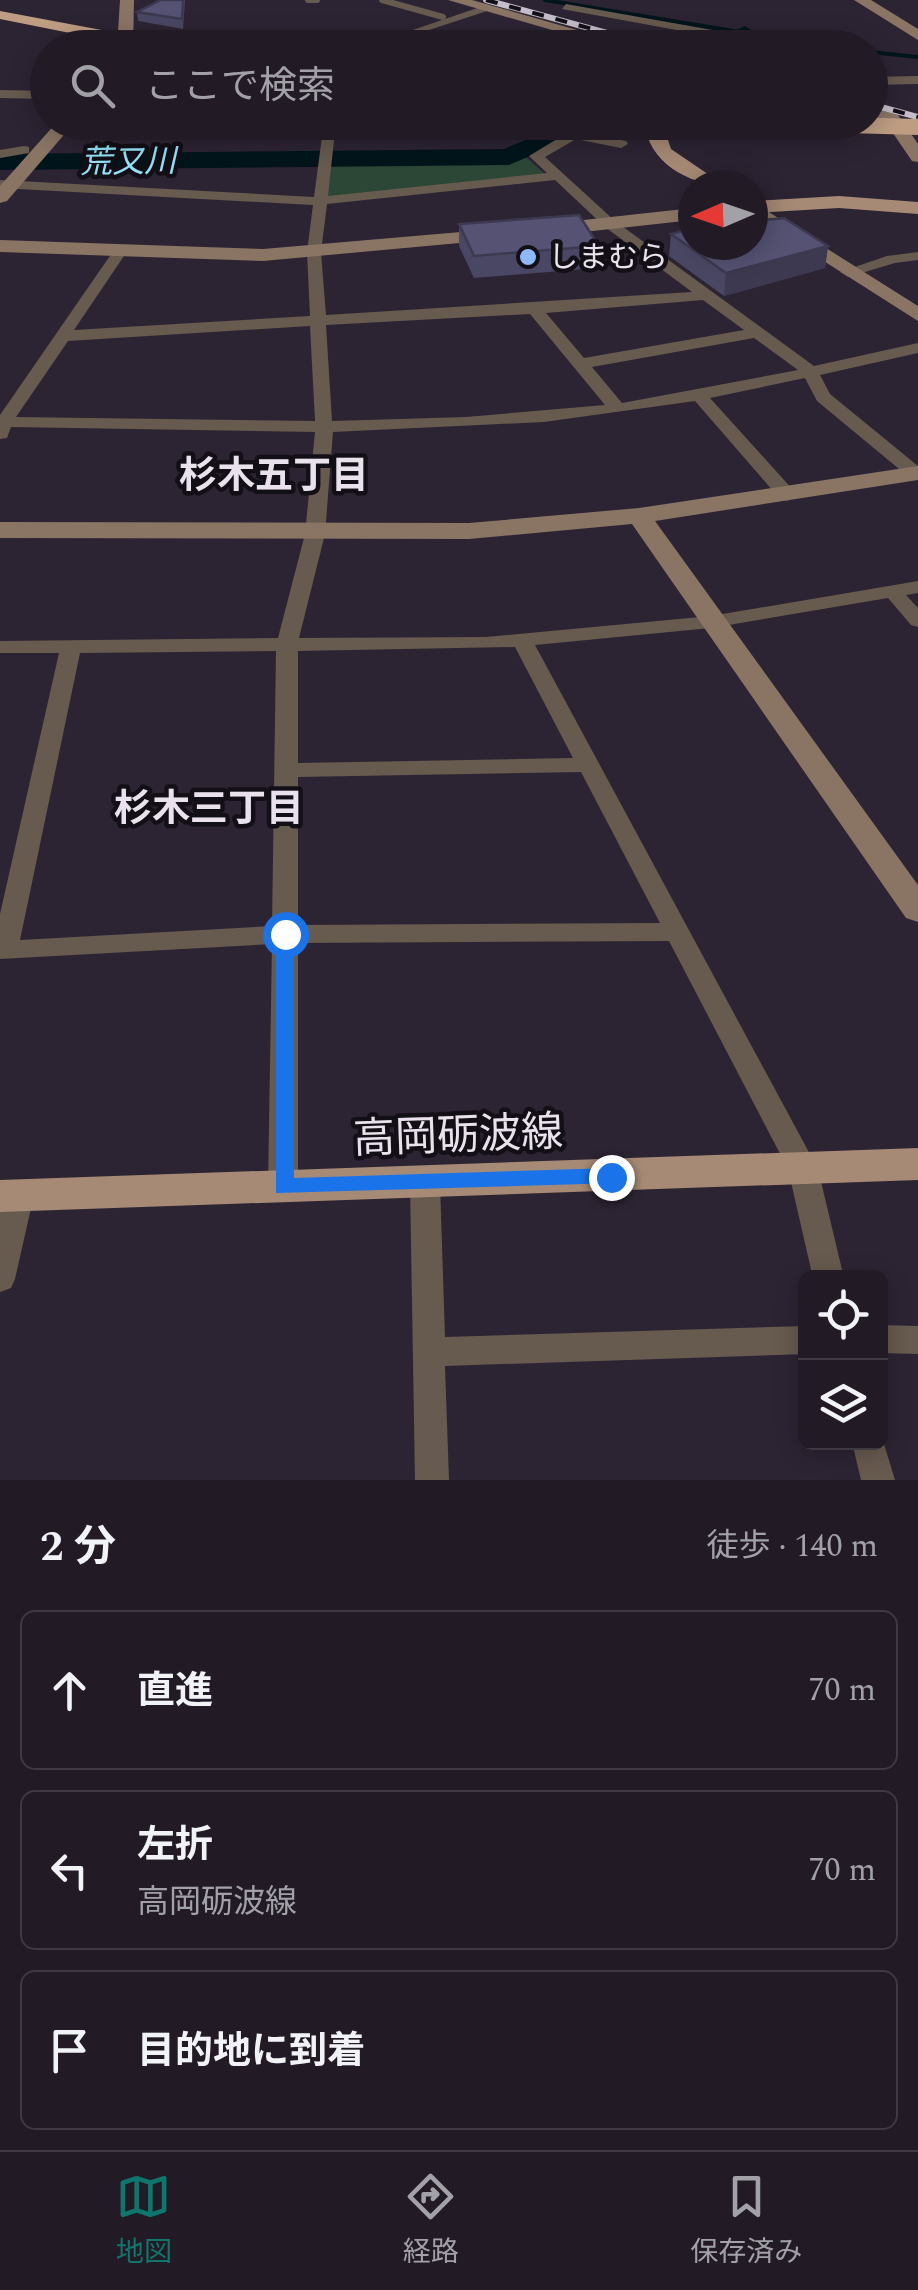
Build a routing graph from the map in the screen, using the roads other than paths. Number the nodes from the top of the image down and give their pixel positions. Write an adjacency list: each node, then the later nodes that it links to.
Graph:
1 (128, 0): 12 (street)
2 (308, 0): 3 (lane)
3 (317, 0)
4 (382, 0): 9 (lane)
5 (455, 0): 8 (street)
6 (861, 0): 16 (street)
7 (566, 7): 15 (street)
8 (486, 8): 13 (street); 14 (street)
9 (443, 16)
10 (0, 18): 11 (highway)
11 (55, 30)
12 (125, 30)
13 (416, 30)
14 (567, 30)
15 (698, 30)
16 (918, 34)
17 (918, 80): 18 (street)
18 (888, 81)
19 (0, 94): 20 (street)
20 (30, 95)
21 (888, 116): 33 (street)
22 (888, 129): 23 (highway, bridge)
23 (918, 130)
24 (33, 140): 31 (street)
25 (49, 140): 36 (street)
26 (328, 140): 37 (street)
27 (563, 140): 35 (street)
28 (602, 140): 30 (street)
29 (654, 140): 34 (main road)
30 (622, 144)
31 (24, 150): 32 (street); 36 (street)
32 (0, 154)
33 (918, 157)
34 (691, 170)
35 (558, 176): 37 (street); 42 (street)
36 (3, 185): 37 (street)
37 (319, 201): 44 (street)
38 (768, 207): 39 (main road)
39 (918, 208)
40 (678, 216): 42 (street)
41 (768, 218): 47 (street)
42 (610, 224): 44 (street); 48 (street)
43 (0, 246): 45 (street)
44 (314, 252): 45 (street); 51 (street)
45 (119, 253): 53 (street)
46 (918, 256): 47 (street)
47 (848, 272): 50 (street)
48 (708, 295): 49 (street); 52 (street)
49 (537, 312): 51 (street); 55 (street)
50 (918, 316)
51 (318, 320): 53 (street); 60 (street)
52 (758, 332): 55 (street); 56 (street)
53 (64, 336): 59 (street)
54 (918, 348): 56 (street)
55 (580, 364): 58 (street)
56 (810, 371): 57 (street); 61 (street)
57 (700, 396): 58 (street); 62 (street)
58 (618, 408): 60 (street)
59 (1, 427): 60 (street)
60 (324, 428): 65 (street)
61 (917, 473): 62 (street)
62 (787, 495): 63 (street)
63 (639, 516): 65 (street); 69 (street)
64 (0, 530): 65 (street)
65 (315, 534): 71 (street)
66 (918, 587): 67 (street)
67 (893, 592): 68 (street); 69 (street)
68 (918, 621)
69 (711, 622): 70 (street); 76 (street)
70 (522, 640): 71 (street); 74 (street)
71 (288, 646): 73 (street); 75 (street)
72 (0, 647): 73 (street)
73 (71, 647): 79 (street)
74 (588, 765): 75 (street); 77 (street)
75 (286, 770): 78 (street)
76 (918, 910)
77 (678, 932): 78 (street); 81 (street)
78 (285, 934): 79 (street); 83 (street)
79 (3, 950)
80 (918, 1164): 81 (main road, 高岡砺波線)
81 (803, 1169): 82 (main road, 高岡砺波線); 85 (street)
82 (424, 1183): 83 (main road, 高岡砺波線); 90 (street)
83 (284, 1187): 84 (main road, 高岡砺波線)
84 (10, 1196): 86 (street)
85 (827, 1270)
86 (0, 1278)
87 (888, 1339): 89 (street)
88 (798, 1340): 90 (street)
89 (918, 1340)
90 (429, 1352): 92 (street)
91 (871, 1450): 93 (street)
92 (432, 1480)
93 (878, 1480)

